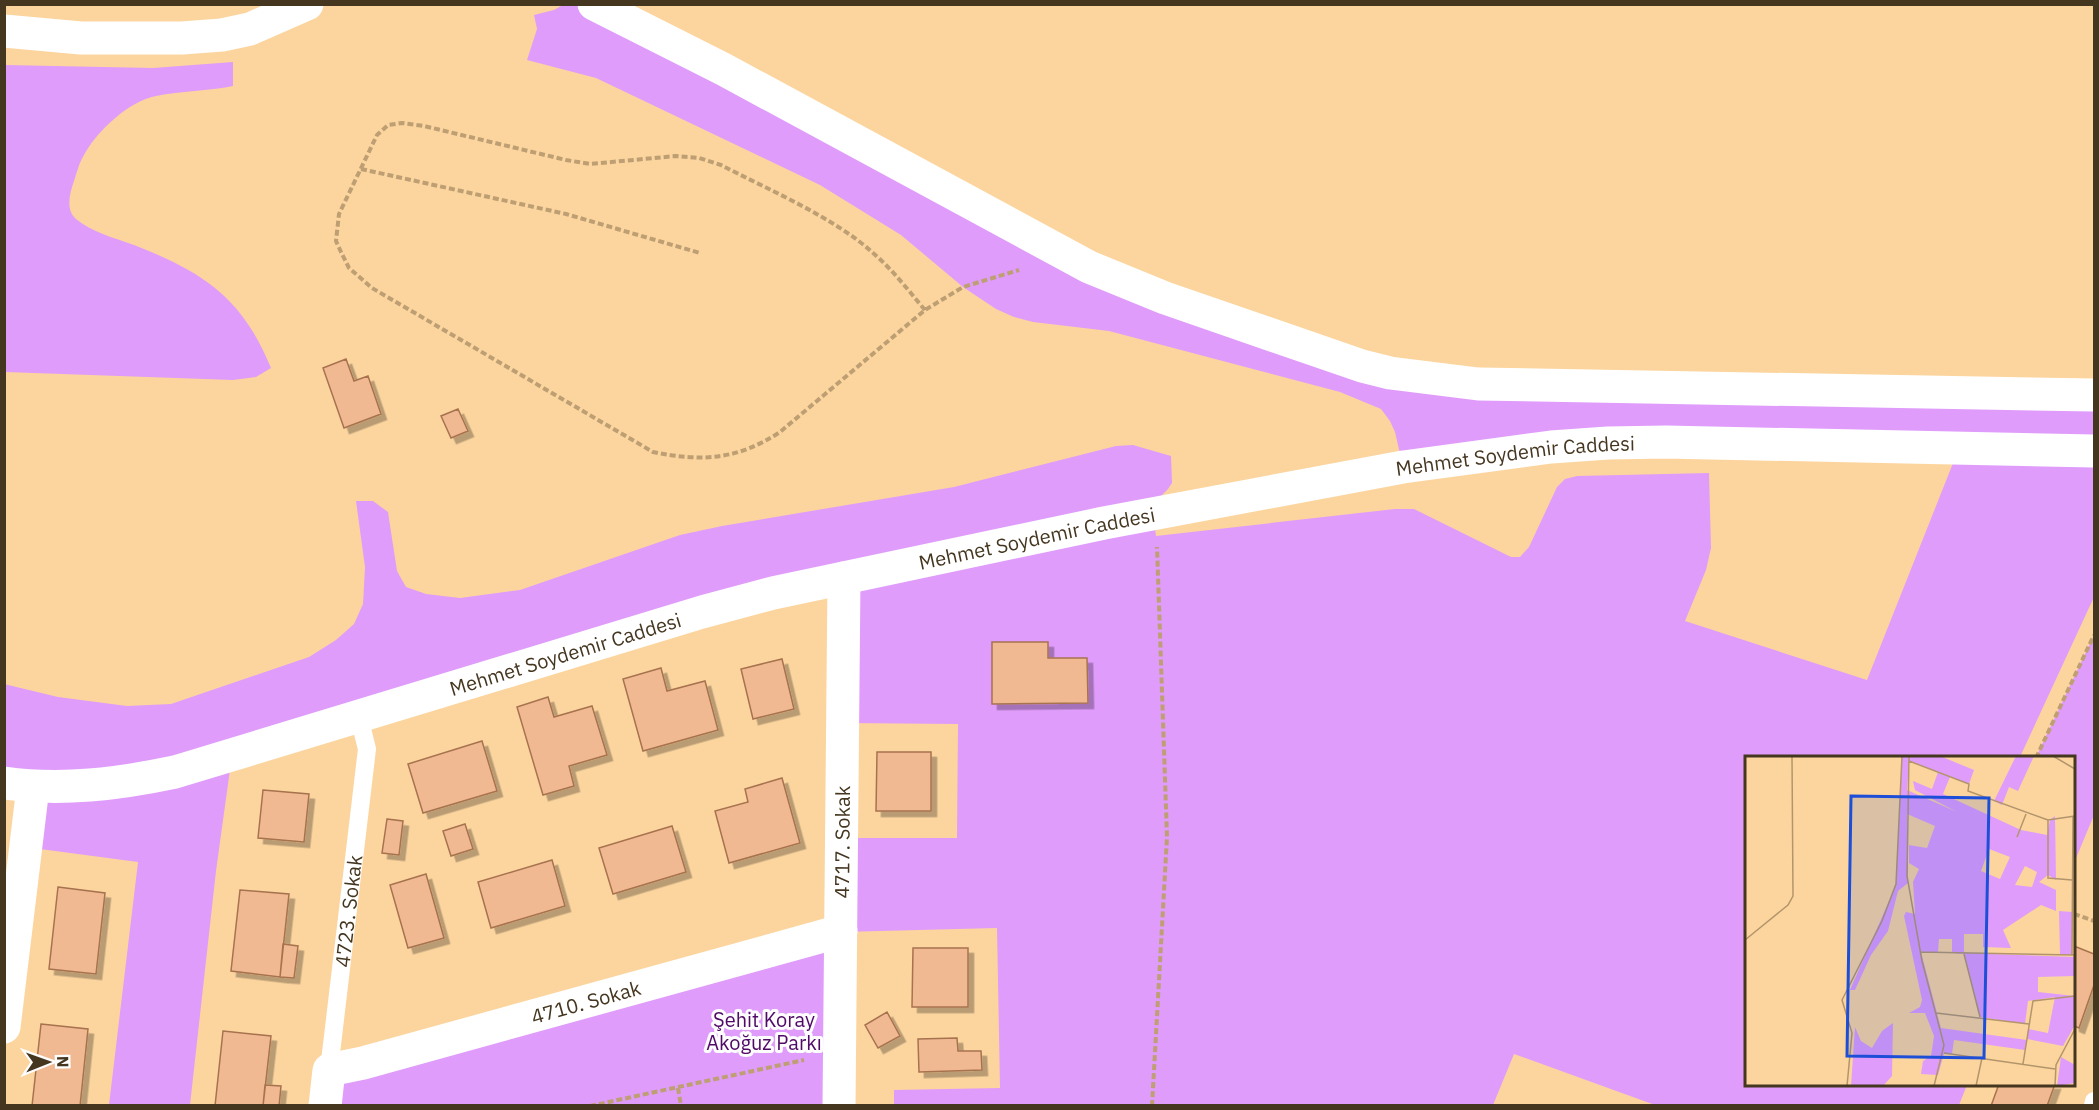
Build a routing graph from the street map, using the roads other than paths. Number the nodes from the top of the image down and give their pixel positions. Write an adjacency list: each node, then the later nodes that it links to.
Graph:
1 (307, 4): 3 (street)
2 (594, 4): 4 (street)
3 (4, 31)
4 (2094, 395)
5 (2094, 451): 6 (street, Mehmet Soydemir Caddesi)
6 (844, 578): 7 (street, Mehmet Soydemir Caddesi); 9 (street, 4717. Sokak)
7 (359, 717): 8 (street, Mehmet Soydemir Caddesi); 11 (lane, 4723. Sokak)
8 (19, 785): 10 (street)
9 (841, 931): 11 (street, 4710. Sokak); 14 (street, 4717. Sokak)
10 (4, 1027)
11 (330, 1070): 13 (street, 4723. Sokak)
12 (2094, 1101): 15 (lane)
13 (325, 1106)
14 (839, 1106)
15 (2093, 1106)

